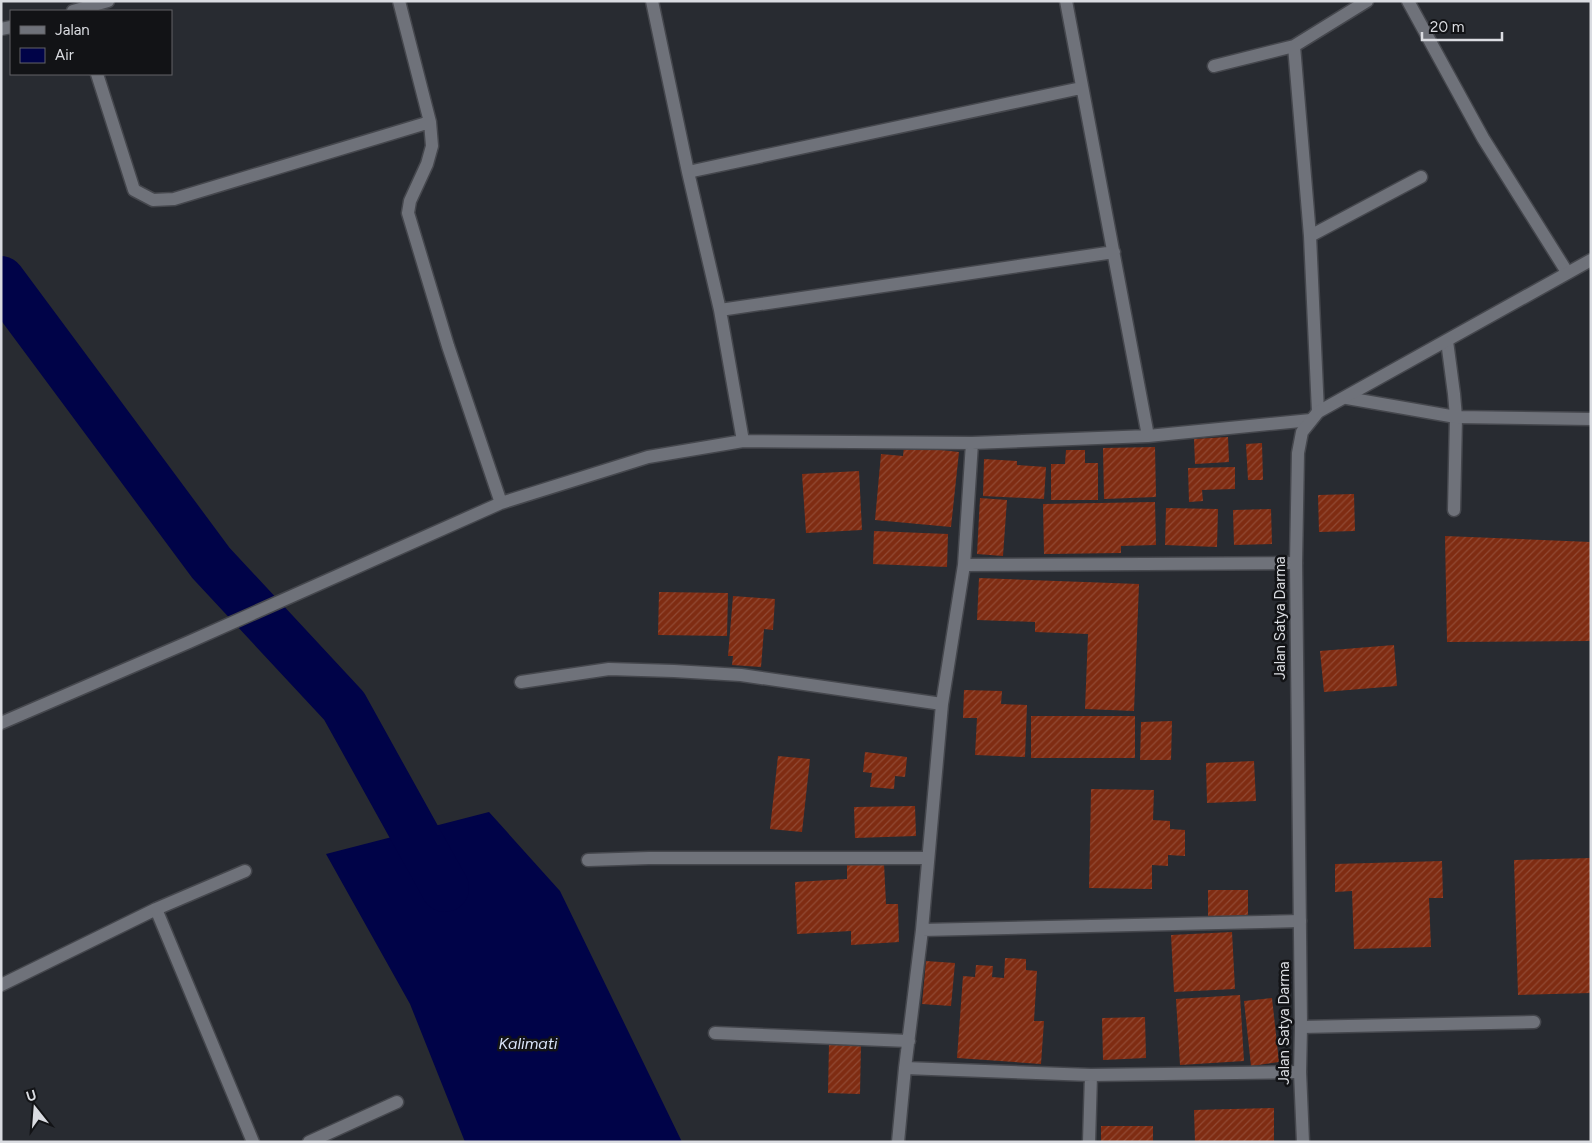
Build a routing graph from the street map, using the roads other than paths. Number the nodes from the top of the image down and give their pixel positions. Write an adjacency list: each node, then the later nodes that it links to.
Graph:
1 (108, 1): 7 (street)
2 (399, 1): 12 (street)
3 (652, 1): 13 (street)
4 (1066, 1): 11 (street)
5 (1367, 1): 8 (street)
6 (1408, 1): 18 (street)
7 (79, 10)
8 (1294, 46): 9 (street); 15 (street)
9 (1214, 66)
10 (97, 75): 12 (street)
11 (1082, 88): 13 (street); 16 (street)
12 (430, 122): 28 (street)
13 (688, 172): 19 (street)
14 (1421, 176): 15 (street)
15 (1310, 236): 22 (street)
16 (1114, 252): 19 (street); 25 (street)
17 (1591, 260): 18 (street)
18 (1567, 272): 20 (street)
19 (720, 310): 26 (street)
20 (1447, 341): 21 (street); 23 (street)
21 (1347, 398): 22 (street); 23 (street)
22 (1315, 416): 25 (street); 30 (street, Jalan Satya Darma)
23 (1456, 417): 24 (street); 29 (street)
24 (1591, 420)
25 (1148, 436): 27 (street)
26 (744, 441): 27 (street); 28 (street)
27 (972, 443): 31 (street)
28 (501, 503): 34 (street)
29 (1454, 510)
30 (1296, 563): 31 (street); 39 (street, Jalan Satya Darma)
31 (964, 565): 33 (street)
32 (521, 682): 33 (street)
33 (942, 704): 35 (street)
34 (1, 722)
35 (928, 858): 36 (street); 40 (street)
36 (588, 860)
37 (245, 872): 38 (street)
38 (156, 909): 41 (street); 50 (street)
39 (1300, 921): 40 (street); 43 (street, Jalan Satya Darma)
40 (922, 930): 45 (street)
41 (1, 985)
42 (1534, 1022): 43 (street)
43 (1301, 1027): 47 (street, Jalan Satya Darma)
44 (715, 1033): 45 (street)
45 (909, 1041): 46 (street)
46 (905, 1068): 48 (street); 52 (street)
47 (1300, 1072): 48 (street); 54 (street, Jalan Satya Darma)
48 (1091, 1075): 53 (street)
49 (397, 1102): 51 (street)
50 (253, 1142)
51 (309, 1142)
52 (898, 1142)
53 (1088, 1142)
54 (1303, 1142)

